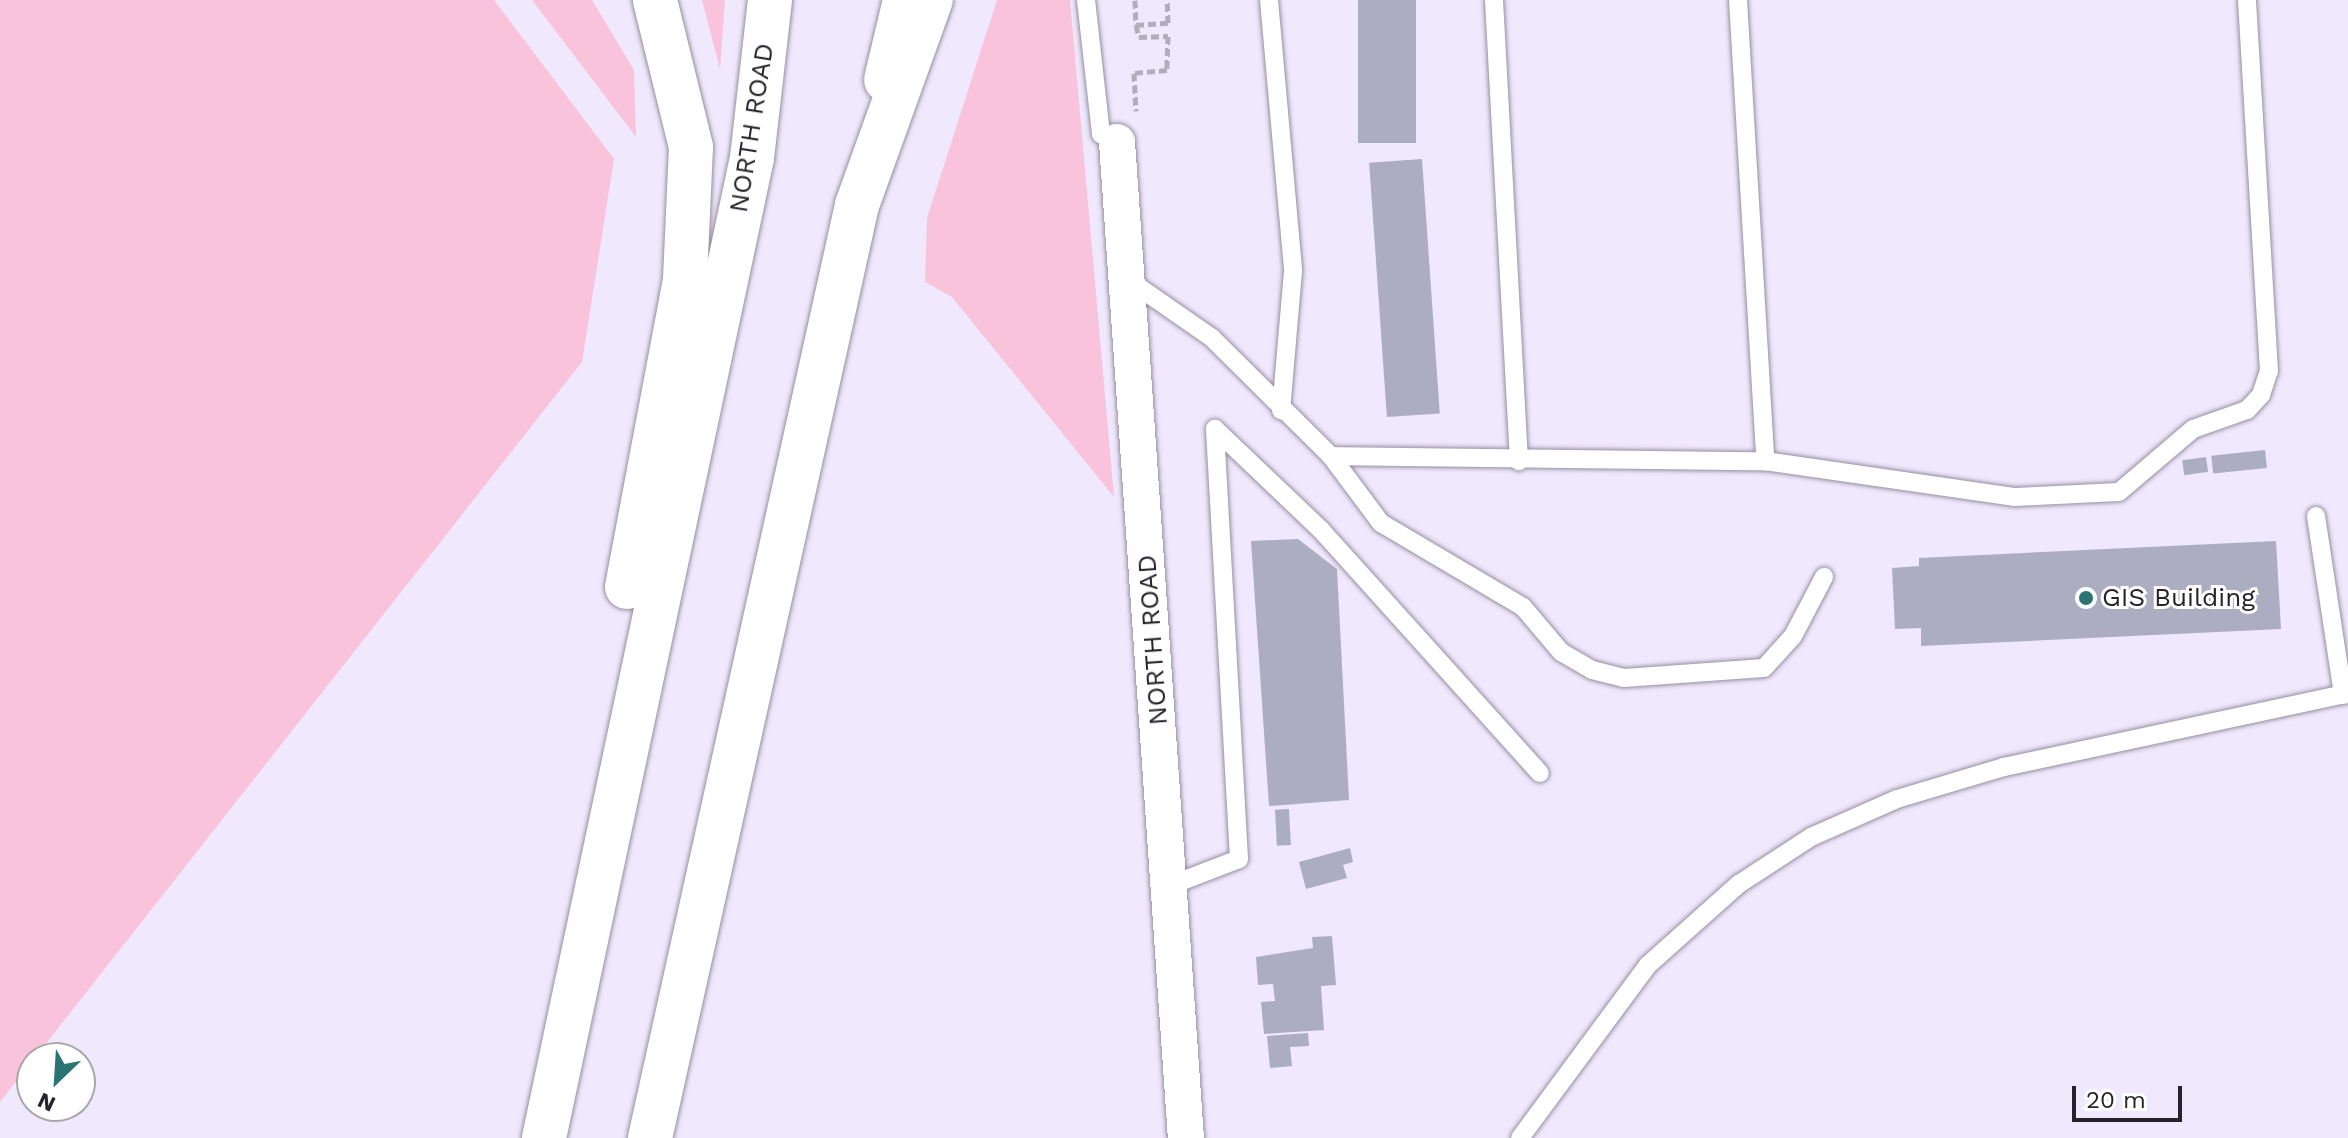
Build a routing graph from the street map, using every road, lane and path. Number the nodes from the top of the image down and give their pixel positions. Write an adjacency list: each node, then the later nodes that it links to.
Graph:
1 (655, 0): 25 (main road)
2 (770, 0): 25 (main road, NORTH ROAD)
3 (905, 0): 14 (main road)
4 (931, 0): 14 (main road)
5 (1086, 0): 13 (lane)
6 (1135, 0): 12 (path)
7 (1167, 0): 12 (path)
8 (1269, 0): 16 (lane)
9 (1494, 0): 18 (lane)
10 (1738, 0): 19 (lane)
11 (2247, 0): 19 (lane)
12 (1136, 25): 13 (path)
13 (1127, 131): 15 (street, NORTH ROAD)
14 (857, 205): 27 (main road)
15 (1130, 281): 16 (lane); 24 (street, NORTH ROAD)
16 (1281, 410): 17 (lane)
17 (1331, 456): 18 (lane); 21 (lane)
18 (1519, 461): 19 (lane)
19 (1765, 461)
20 (2316, 516): 22 (lane)
21 (1824, 577)
22 (2345, 694): 29 (lane)
23 (1540, 773): 24 (lane)
24 (1169, 886): 28 (street, NORTH ROAD)
25 (572, 987): 26 (main road)
26 (544, 1138)
27 (650, 1138)
28 (1186, 1138)
29 (1520, 1138)

